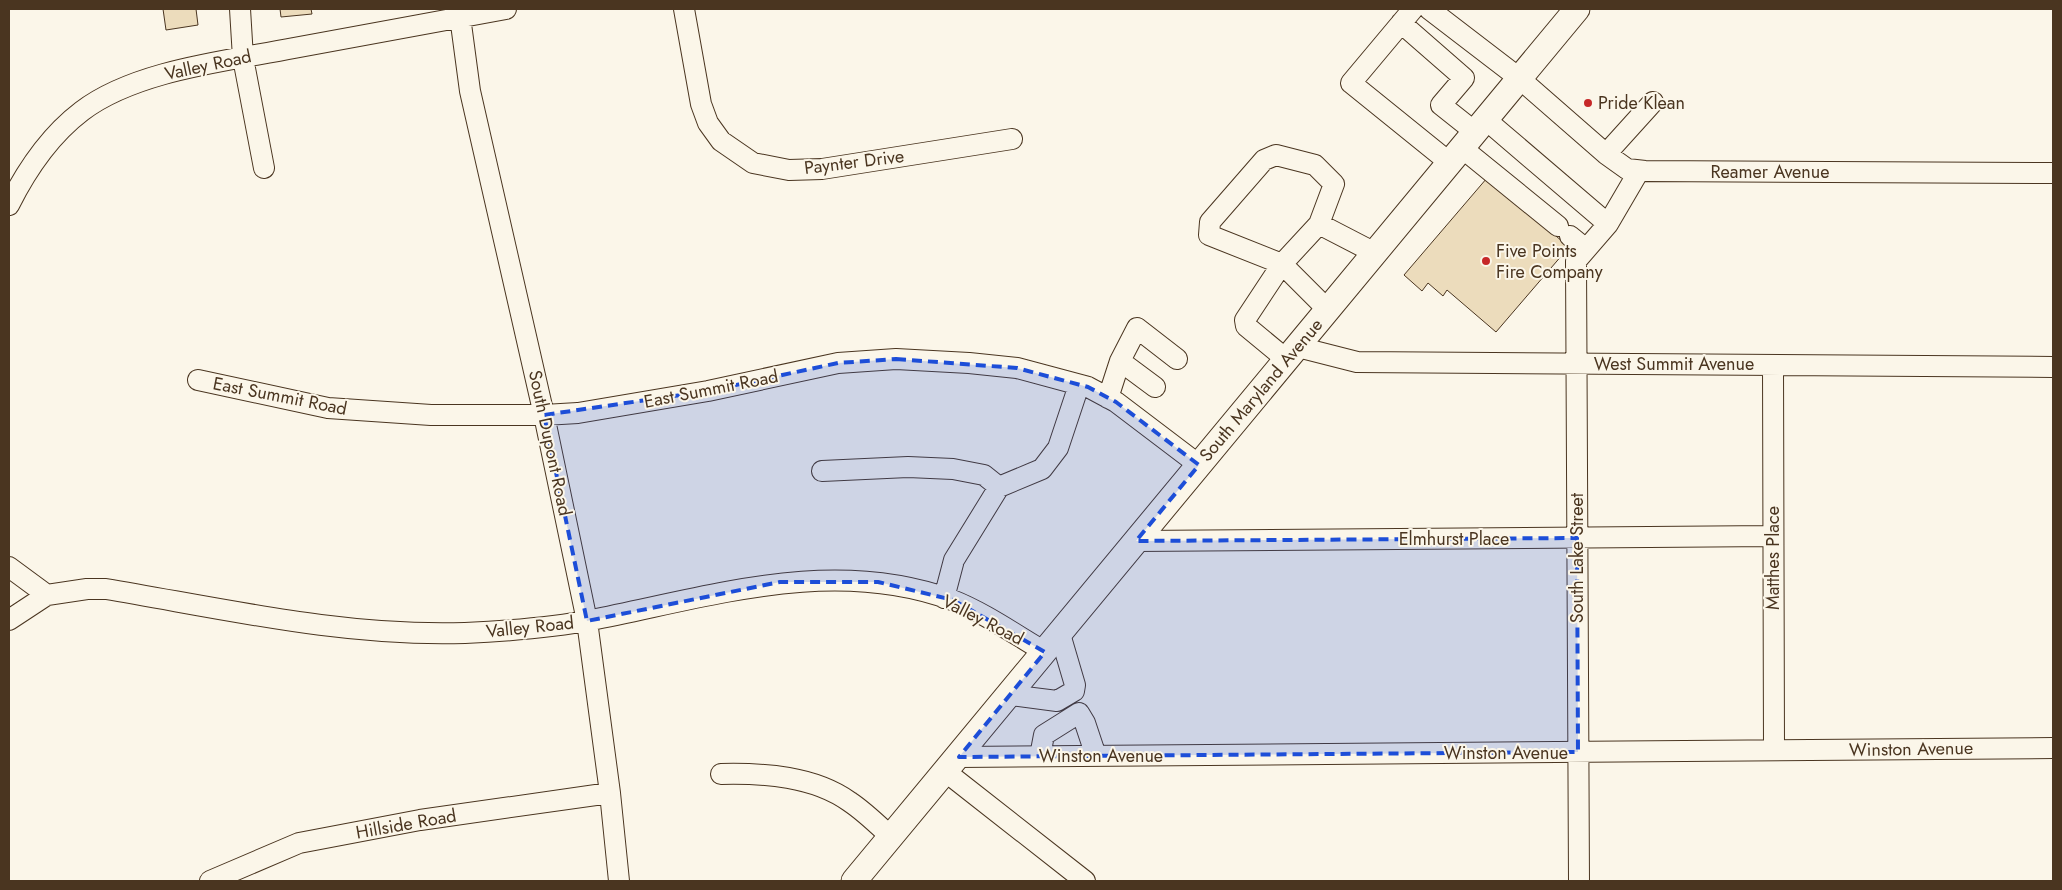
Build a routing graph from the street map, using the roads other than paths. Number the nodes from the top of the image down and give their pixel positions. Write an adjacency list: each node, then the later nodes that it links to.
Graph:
1 (240, 9): 8 (street)
2 (506, 9): 6 (street, Valley Road)
3 (684, 9): 11 (street, Paynter Drive)
4 (1429, 9): 9 (street, Reamer Avenue)
5 (1577, 9): 9 (main road, South Maryland Avenue)
6 (459, 13): 8 (street, Valley Road); 34 (street, South Dupont Road)
7 (1407, 16): 12 (street); 12 (street)
8 (243, 58): 14 (street); 17 (street, Valley Road)
9 (1519, 78): 12 (main road, South Maryland Avenue); 13 (street, Reamer Avenue)
10 (1653, 102): 13 (street)
11 (1012, 139)
12 (1468, 140): 19 (street); 20 (street); 21 (main road, South Maryland Avenue)
13 (1606, 154): 15 (street, Reamer Avenue)
14 (264, 168)
15 (1639, 171): 16 (street, Reamer Avenue); 19 (street, South Lake Street)
16 (2053, 172)
17 (9, 205)
18 (1319, 224): 21 (street); 22 (street); 22 (street)
19 (1608, 224): 20 (street, South Lake Street)
20 (1586, 249): 27 (street, South Lake Street)
21 (1375, 253): 23 (main road, South Maryland Avenue)
22 (1282, 264): 23 (street); 24 (street)
23 (1328, 310): 24 (main road, South Maryland Avenue)
24 (1292, 354): 27 (street, West Summit Avenue); 35 (main road, South Maryland Avenue)
25 (1177, 359): 26 (street)
26 (1120, 361): 32 (street); 33 (street)
27 (1575, 364): 28 (street, West Summit Avenue); 39 (street, South Lake Street)
28 (1773, 365): 29 (street, West Summit Avenue); 38 (street, Matthes Place)
29 (2053, 367)
30 (198, 380): 34 (street, East Summit Road)
31 (1079, 385): 33 (street, East Summit Road); 34 (street, East Summit Road); 37 (street)
32 (1155, 387)
33 (1108, 398): 35 (street, East Summit Road)
34 (544, 415): 45 (street, South Dupont Road)
35 (1199, 465): 40 (main road, South Maryland Avenue)
36 (822, 471): 37 (street)
37 (999, 487): 43 (street)
38 (1773, 536): 39 (street, Elmhurst Place); 51 (street, Matthes Place)
39 (1576, 538): 40 (street, Elmhurst Place); 52 (street, South Lake Street)
40 (1136, 541): 46 (main road, South Maryland Avenue)
41 (9, 567): 42 (street)
42 (47, 595): 44 (street); 45 (street, Valley Road)
43 (944, 598): 45 (street, Valley Road); 46 (street, Valley Road)
44 (9, 620)
45 (587, 621): 57 (street, South Dupont Road)
46 (1052, 643): 47 (street); 48 (main road, South Maryland Avenue)
47 (1074, 691): 48 (street); 49 (street)
48 (1010, 695): 55 (main road, South Maryland Avenue)
49 (1079, 714): 53 (street); 54 (street)
50 (2053, 748): 51 (street, Winston Avenue)
51 (1774, 750): 52 (street, Winston Avenue)
52 (1578, 752): 54 (street, Winston Avenue); 63 (street, South Lake Street)
53 (1040, 756): 54 (street, Winston Avenue); 55 (street, Winston Avenue)
54 (1096, 756)
55 (952, 765): 58 (main road, South Maryland Avenue); 62 (street)
56 (721, 774): 58 (street)
57 (610, 793): 59 (street, Hillside Road); 60 (street, South Dupont Road)
58 (892, 836): 61 (main road, South Maryland Avenue)
59 (210, 881)
60 (619, 881)
61 (854, 881)
62 (1084, 881)
63 (1579, 881)

